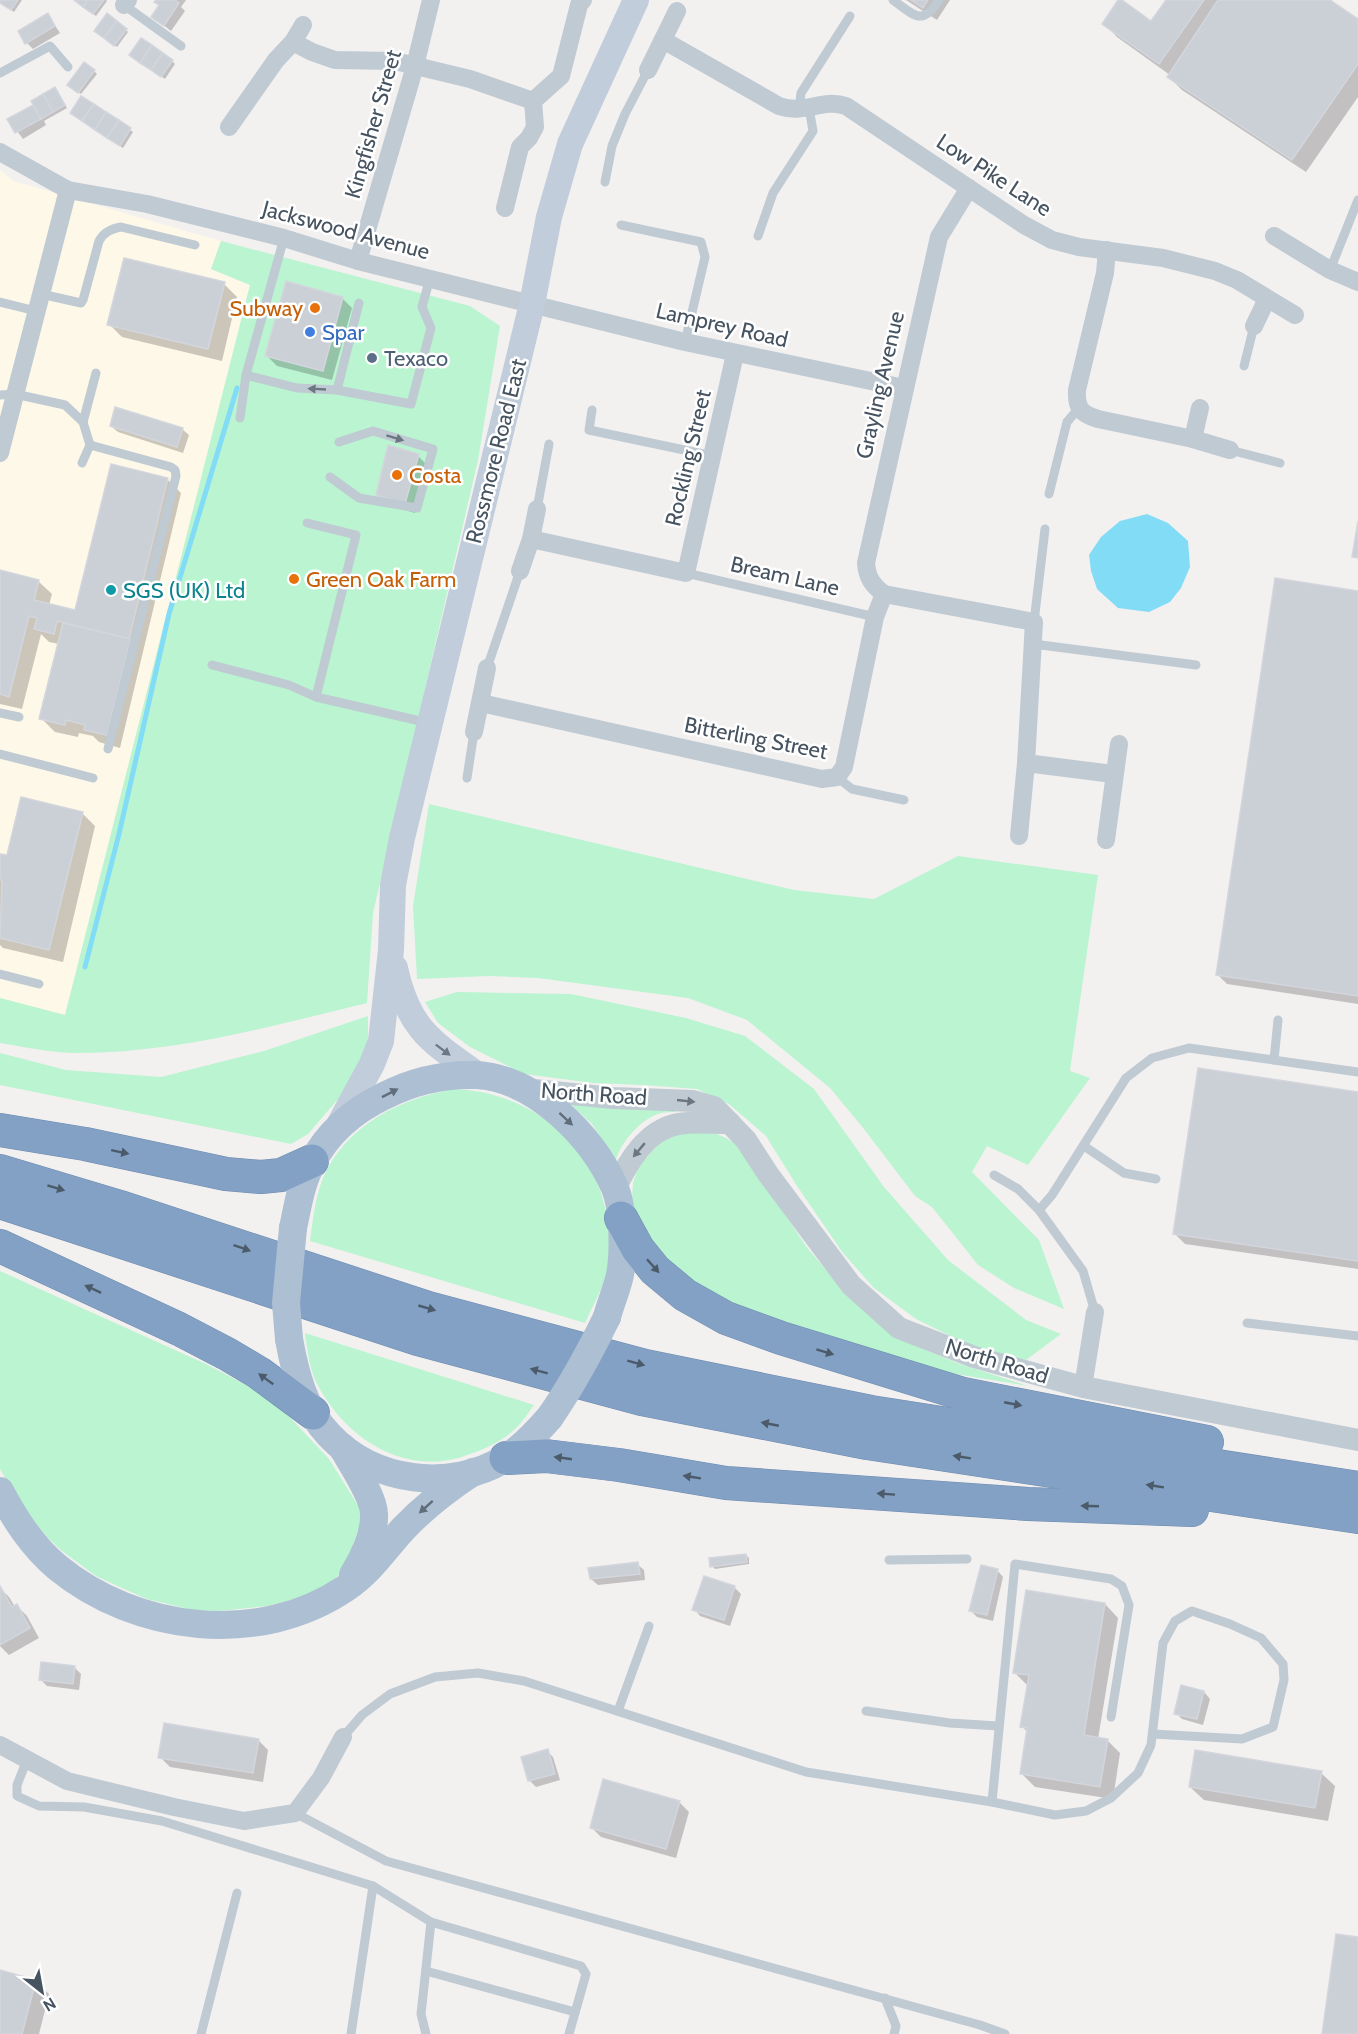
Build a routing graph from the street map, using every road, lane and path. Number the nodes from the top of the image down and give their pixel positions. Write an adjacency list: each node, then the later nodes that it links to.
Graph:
1 (431, 0): 13 (street, Kingfisher Street)
2 (583, 0): 17 (street)
3 (636, 0): 40 (main road, Rossmore Road East)
4 (892, 0): 5 (lane)
5 (939, 0)
6 (126, 2): 12 (lane)
7 (680, 5): 10 (street)
8 (850, 16): 18 (lane)
9 (303, 25): 11 (street)
10 (663, 40): 15 (street); 18 (street)
11 (293, 42): 13 (street); 19 (street)
12 (181, 46)
13 (415, 66): 17 (street); 32 (street, Kingfisher Street)
14 (68, 67): 16 (lane)
15 (648, 70): 21 (lane)
16 (0, 73)
17 (533, 101): 25 (street)
18 (804, 109): 22 (street, Low Pike Lane); 27 (lane)
19 (229, 127)
20 (2, 154): 23 (street, Jackswood Avenue)
21 (604, 182)
22 (969, 188): 31 (street, Low Pike Lane); 48 (street, Grayling Avenue)
23 (68, 190): 29 (street, Jackswood Avenue); 38 (street)
24 (1358, 200): 33 (lane)
25 (505, 208)
26 (621, 225): 43 (lane)
27 (758, 236)
28 (1274, 236): 33 (street)
29 (284, 238): 32 (street, Jackswood Avenue); 47 (lane)
30 (195, 245): 38 (lane)
31 (1107, 250): 36 (street, Low Pike Lane); 52 (street)
32 (358, 261): 34 (street, Jackswood Avenue)
33 (1330, 270): 35 (street)
34 (430, 278): 40 (street, Jackswood Avenue); 49 (lane)
35 (1358, 282)
36 (1267, 298): 41 (street, Low Pike Lane); 42 (street)
37 (0, 302): 38 (lane)
38 (39, 303): 50 (street)
39 (359, 303): 49 (lane)
40 (532, 304): 43 (street, Lamprey Road); 84 (main road, Rossmore Road East)
41 (1295, 315)
42 (1254, 326): 45 (lane)
43 (685, 342): 44 (street, Lamprey Road)
44 (735, 354): 48 (street, Lamprey Road); 62 (street, Rockling Street)
45 (1244, 366)
46 (96, 373): 55 (lane)
47 (246, 375): 49 (lane, one-way to 47); 54 (lane)
48 (904, 388): 73 (street, Grayling Avenue)
49 (337, 390)
50 (8, 394): 55 (lane); 61 (street)
51 (1200, 408): 56 (street)
52 (1078, 409): 56 (street); 66 (lane)
53 (592, 410): 62 (lane)
54 (240, 417)
55 (83, 422): 59 (lane)
56 (1193, 439): 60 (street)
57 (339, 442): 65 (lane, one-way to 65)
58 (549, 444): 67 (lane)
59 (90, 445): 63 (lane); 87 (lane)
60 (1230, 450): 64 (lane)
61 (0, 453)
62 (713, 456): 72 (street, Rockling Street)
63 (82, 463)
64 (1280, 464)
65 (330, 477)
66 (1049, 494)
67 (537, 509): 70 (street)
68 (307, 523): 80 (lane)
69 (1045, 529): 75 (lane)
70 (531, 539): 71 (street); 72 (street)
71 (520, 571): 79 (lane)
72 (686, 573): 74 (lane, Bream Lane)
73 (884, 594): 74 (street, Bitterling Street); 75 (street)
74 (875, 617): 91 (street, Bitterling Street)
75 (1034, 622): 76 (street)
76 (1033, 644): 77 (lane); 89 (street)
77 (1196, 664)
78 (212, 665): 80 (lane)
79 (487, 668): 81 (street)
80 (316, 697): 84 (lane)
81 (481, 703): 85 (street); 91 (street, Bitterling Street)
82 (0, 713): 83 (lane)
83 (19, 717)
84 (429, 723): 97 (main road, Rossmore Road East)
85 (474, 732): 93 (lane)
86 (1119, 744): 90 (street)
87 (108, 749)
88 (0, 754): 92 (lane)
89 (1026, 763): 90 (street); 95 (street)
90 (1113, 774): 96 (street)
91 (837, 777): 94 (lane)
92 (93, 778)
93 (467, 778)
94 (904, 800)
95 (1019, 836)
96 (1106, 840)
97 (392, 965): 103 (main road, Rossmore Road East, one-way to 103); 105 (main road, Rossmore Road East)
98 (0, 974): 99 (lane)
99 (39, 984)
100 (1278, 1020): 101 (lane)
101 (1274, 1060): 102 (lane); 108 (lane)
102 (1358, 1072)
103 (478, 1075): 104 (main road); 105 (main road, one-way to 103)
104 (523, 1088): 106 (street, North Road, one-way to 106); 114 (main road, one-way to 114)
105 (340, 1123): 109 (main road)
106 (730, 1124): 114 (street, North Road, one-way to 114); 120 (street, North Road)
107 (0, 1130): 109 (highway, one-way to 109)
108 (1084, 1146): 112 (lane); 115 (lane)
109 (312, 1161): 121 (main road, bridge)
110 (0, 1171): 127 (highway, one-way to 127)
111 (994, 1175): 115 (lane)
112 (1156, 1179)
113 (0, 1202): 129 (highway, one-way to 113)
114 (618, 1203): 124 (main road, bridge); 125 (highway, one-way to 125)
115 (1039, 1210): 117 (lane)
116 (0, 1246): 121 (highway, one-way to 116)
117 (1095, 1312): 120 (street)
118 (1247, 1323): 119 (lane)
119 (1358, 1335)
120 (1083, 1388): 122 (street, North Road)
121 (313, 1413): 123 (main road)
122 (1358, 1440)
123 (340, 1445): 126 (main road); 132 (main road)
124 (506, 1458): 126 (main road); 129 (highway, one-way to 124)
125 (1358, 1470)
126 (473, 1472): 132 (main road, one-way to 132)
127 (1358, 1488)
128 (0, 1491): 132 (main road)
129 (1358, 1517)
130 (966, 1559): 131 (lane)
131 (889, 1560)
132 (344, 1590)
133 (649, 1626): 135 (lane)
134 (866, 1711): 137 (lane)
135 (618, 1712): 139 (lane); 142 (lane)
136 (1111, 1718): 137 (lane)
137 (998, 1726): 142 (lane)
138 (1153, 1734): 138 (lane); 142 (lane)
139 (343, 1737): 143 (street)
140 (0, 1745): 141 (street)
141 (27, 1760): 143 (street); 144 (lane)
142 (992, 1802)
143 (295, 1813): 148 (lane)
144 (373, 1886): 146 (lane); 152 (lane)
145 (237, 1893): 151 (lane)
146 (431, 1922): 147 (lane); 149 (lane)
147 (426, 1971): 149 (lane); 153 (lane)
148 (885, 1998): 150 (lane); 155 (lane)
149 (575, 2012): 154 (lane)
150 (979, 2029): 156 (lane)
151 (201, 2034)
152 (351, 2034)
153 (426, 2034)
154 (569, 2034)
155 (894, 2034)
156 (1005, 2034)

